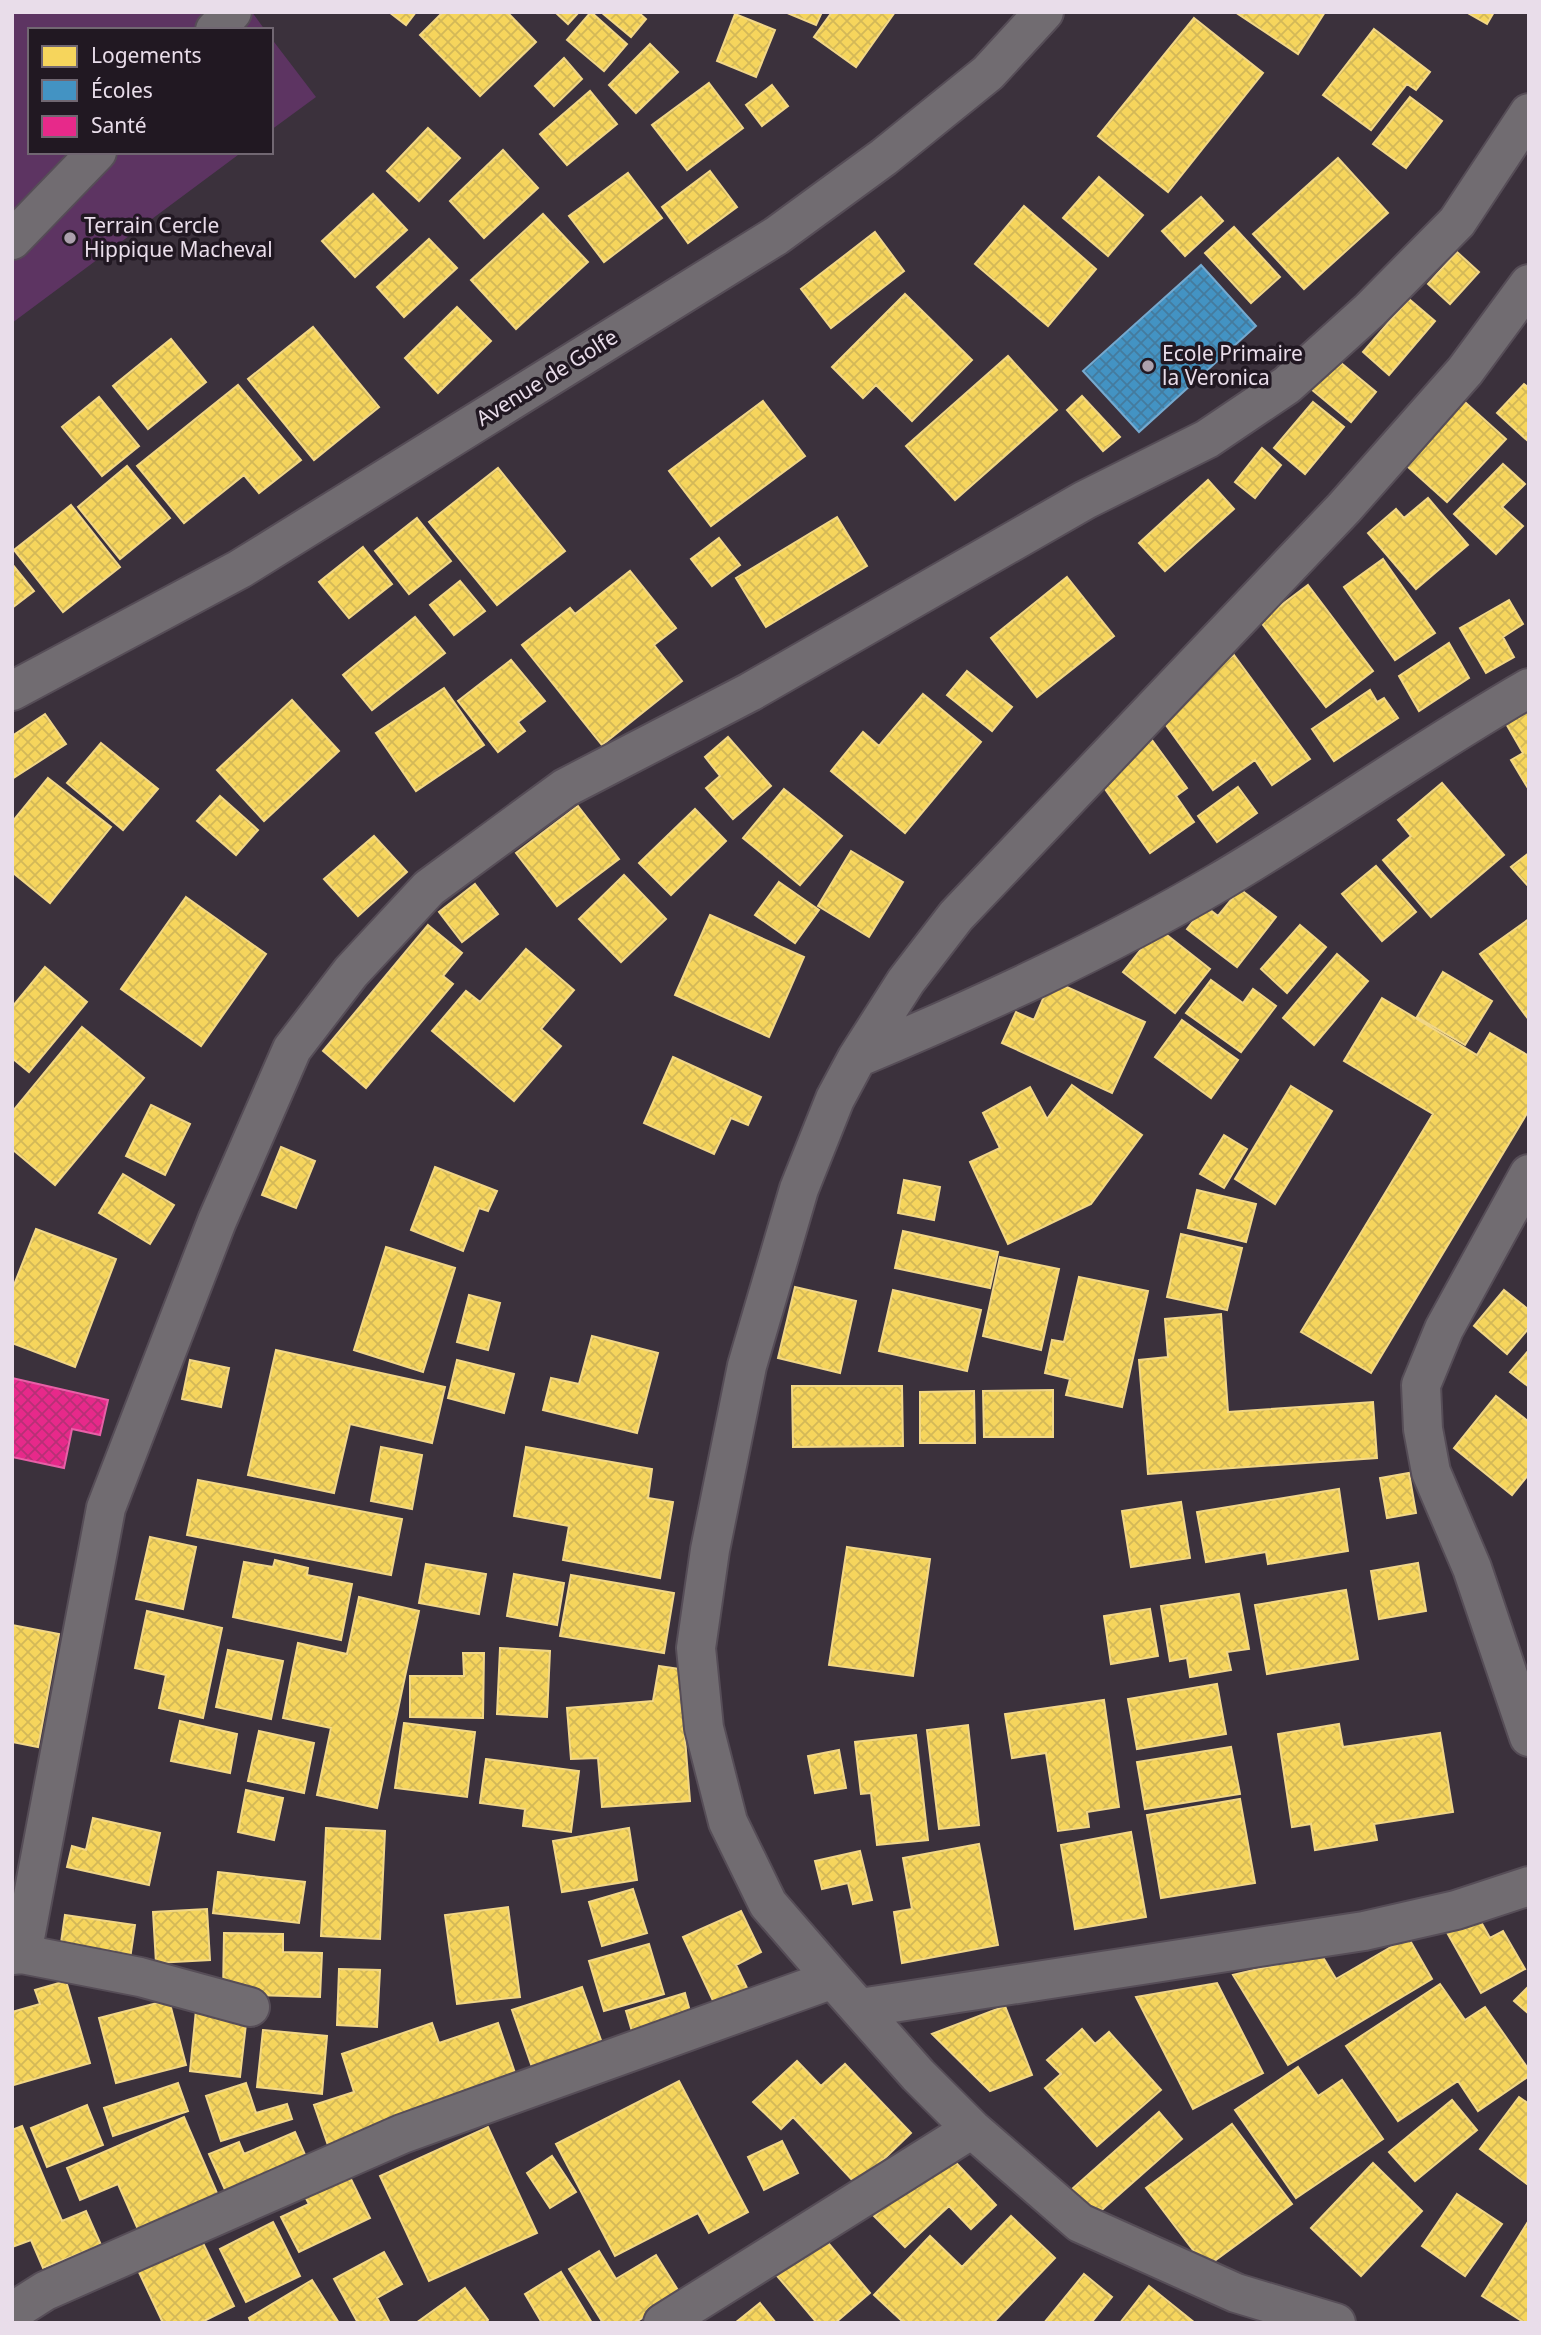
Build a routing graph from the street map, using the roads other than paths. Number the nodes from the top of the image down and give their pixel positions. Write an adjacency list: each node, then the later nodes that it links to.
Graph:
1 (232, 12): 3 (street)
2 (1044, 12): 9 (street, Avenue de Golfe)
3 (217, 28)
4 (1529, 113): 14 (street)
5 (95, 154): 6 (street)
6 (12, 240)
7 (1529, 284): 10 (street)
8 (1529, 688): 10 (street)
9 (12, 691)
10 (857, 1058): 15 (street)
11 (1529, 1174): 12 (street)
12 (1529, 1737)
13 (1529, 1886): 17 (street)
14 (17, 1954): 16 (street)
15 (833, 1979): 17 (street); 19 (street)
16 (250, 2007)
17 (860, 2008): 18 (street)
18 (972, 2129): 20 (street); 21 (street)
19 (12, 2312)
20 (663, 2323)
21 (1336, 2323)

